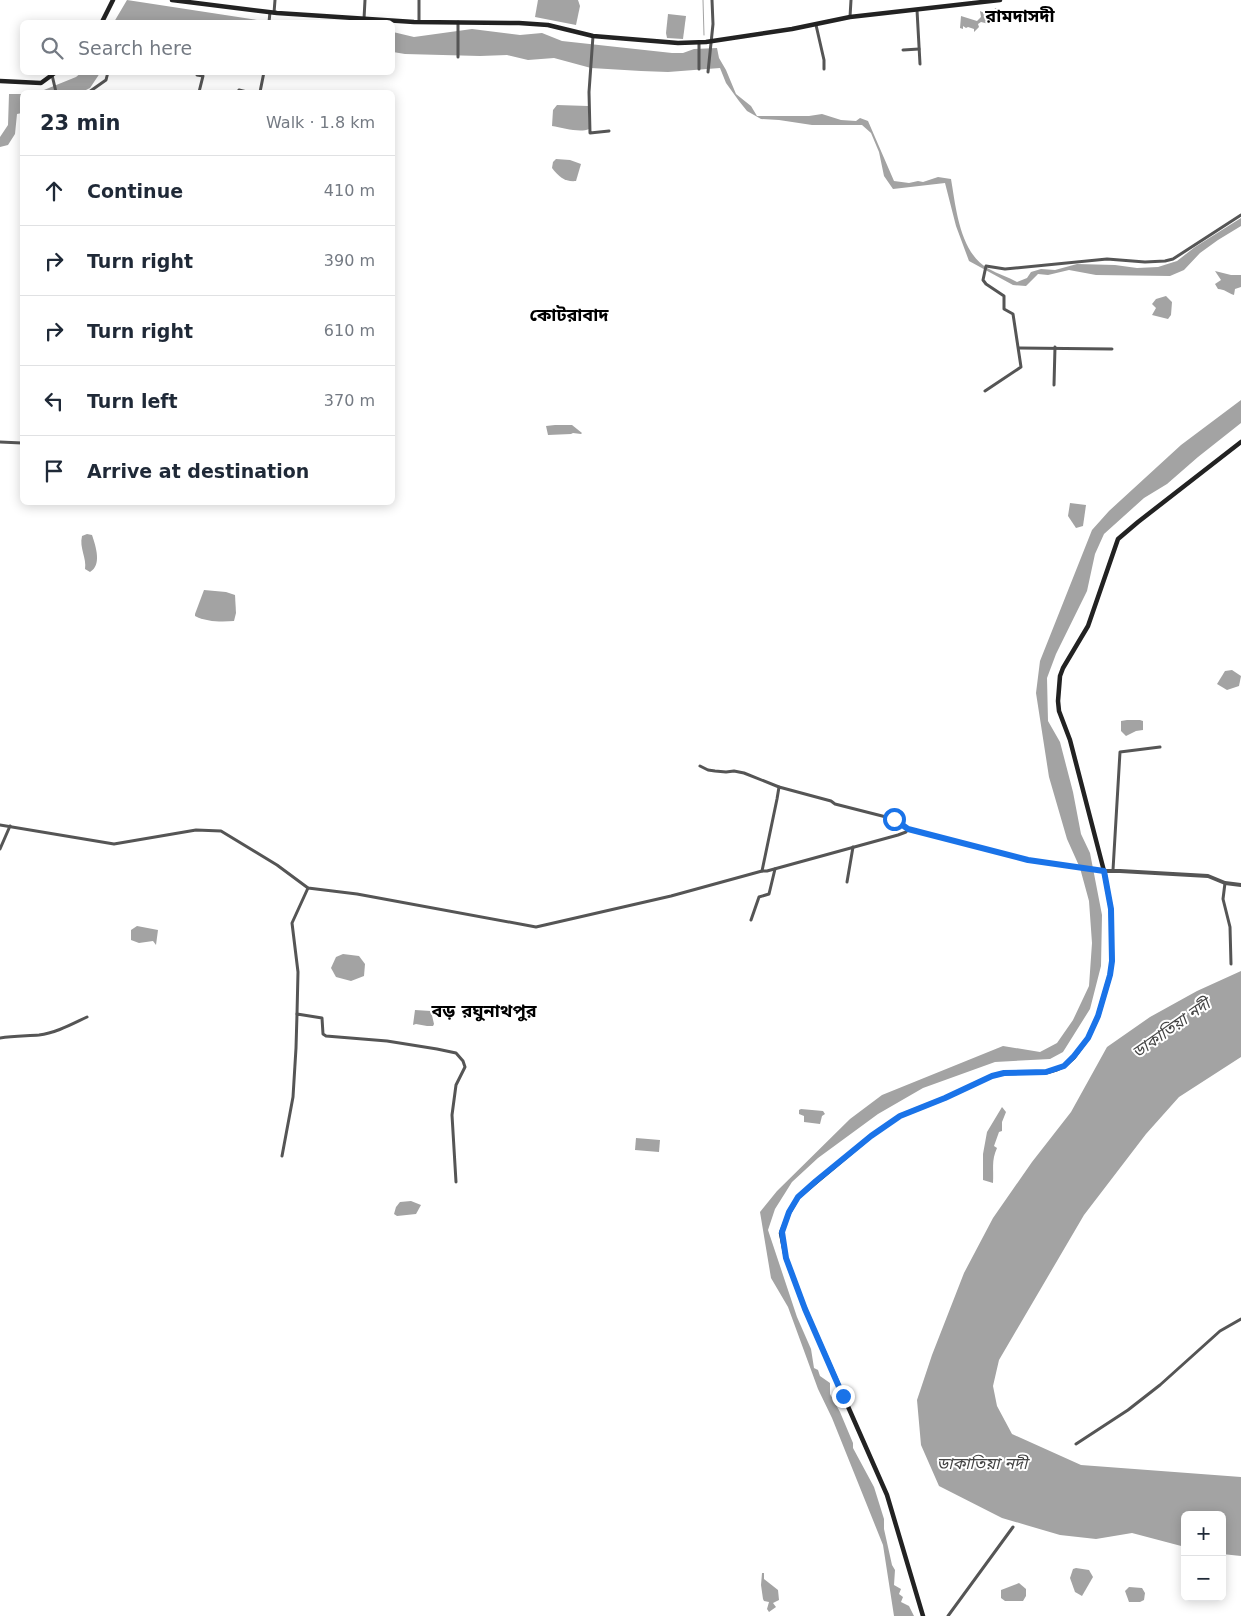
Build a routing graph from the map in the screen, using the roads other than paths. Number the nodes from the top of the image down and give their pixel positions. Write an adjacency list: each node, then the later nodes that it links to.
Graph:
1 (113, 0): 13 (main road)
2 (172, 0): 10 (main road)
3 (275, 0): 10 (street)
4 (365, 0): 12 (street)
5 (419, 0): 17 (street)
6 (712, 0): 22 (street)
7 (851, 0): 11 (street)
8 (1000, 0): 9 (main road)
9 (917, 10): 11 (main road); 23 (street)
10 (272, 12): 12 (main road); 14 (street)
11 (850, 17): 19 (main road)
12 (364, 19): 15 (main road)
13 (103, 20)
14 (270, 20)
15 (382, 20)
16 (395, 21): 17 (main road)
17 (419, 22): 18 (main road)
18 (458, 22): 20 (main road); 25 (street)
19 (816, 25): 22 (main road); 28 (street)
20 (593, 36): 21 (main road); 40 (street)
21 (699, 41): 22 (main road); 27 (street)
22 (711, 41): 29 (street)
23 (920, 49): 24 (street); 26 (street)
24 (903, 50)
25 (458, 57)
26 (920, 64)
27 (699, 69)
28 (824, 69)
29 (708, 72)
30 (52, 75): 35 (main road)
31 (53, 75): 36 (street)
32 (107, 75): 37 (street)
33 (197, 75): 38 (street)
34 (263, 75): 39 (street)
35 (0, 81)
36 (56, 90)
37 (92, 90)
38 (199, 90)
39 (260, 90)
40 (609, 131)
41 (1241, 215): 43 (street)
42 (1055, 347): 43 (street); 44 (street); 45 (street)
43 (1019, 348): 46 (street)
44 (1112, 349)
45 (1054, 385)
46 (985, 391)
47 (0, 442): 49 (street)
48 (1241, 442): 61 (main road)
49 (20, 443)
50 (1160, 746): 59 (street)
51 (700, 766): 52 (street)
52 (779, 787): 55 (street); 60 (street)
53 (0, 825): 54 (street)
54 (10, 826): 57 (street); 65 (street)
55 (908, 829): 56 (street); 61 (street)
56 (854, 847): 58 (street); 62 (street)
57 (0, 849)
58 (775, 869): 60 (street); 66 (street)
59 (1113, 870): 61 (street); 63 (street)
60 (762, 871): 65 (street)
61 (1104, 871): 76 (main road)
62 (847, 882)
63 (1224, 883): 64 (street); 67 (street)
64 (1241, 885)
65 (308, 888): 68 (street)
66 (751, 920)
67 (1231, 964)
68 (296, 1014): 71 (street); 72 (street)
69 (87, 1017): 70 (street)
70 (0, 1038)
71 (282, 1156)
72 (456, 1182)
73 (1241, 1319): 74 (street)
74 (1076, 1444)
75 (1013, 1527): 77 (street)
76 (923, 1616)
77 (948, 1616)

